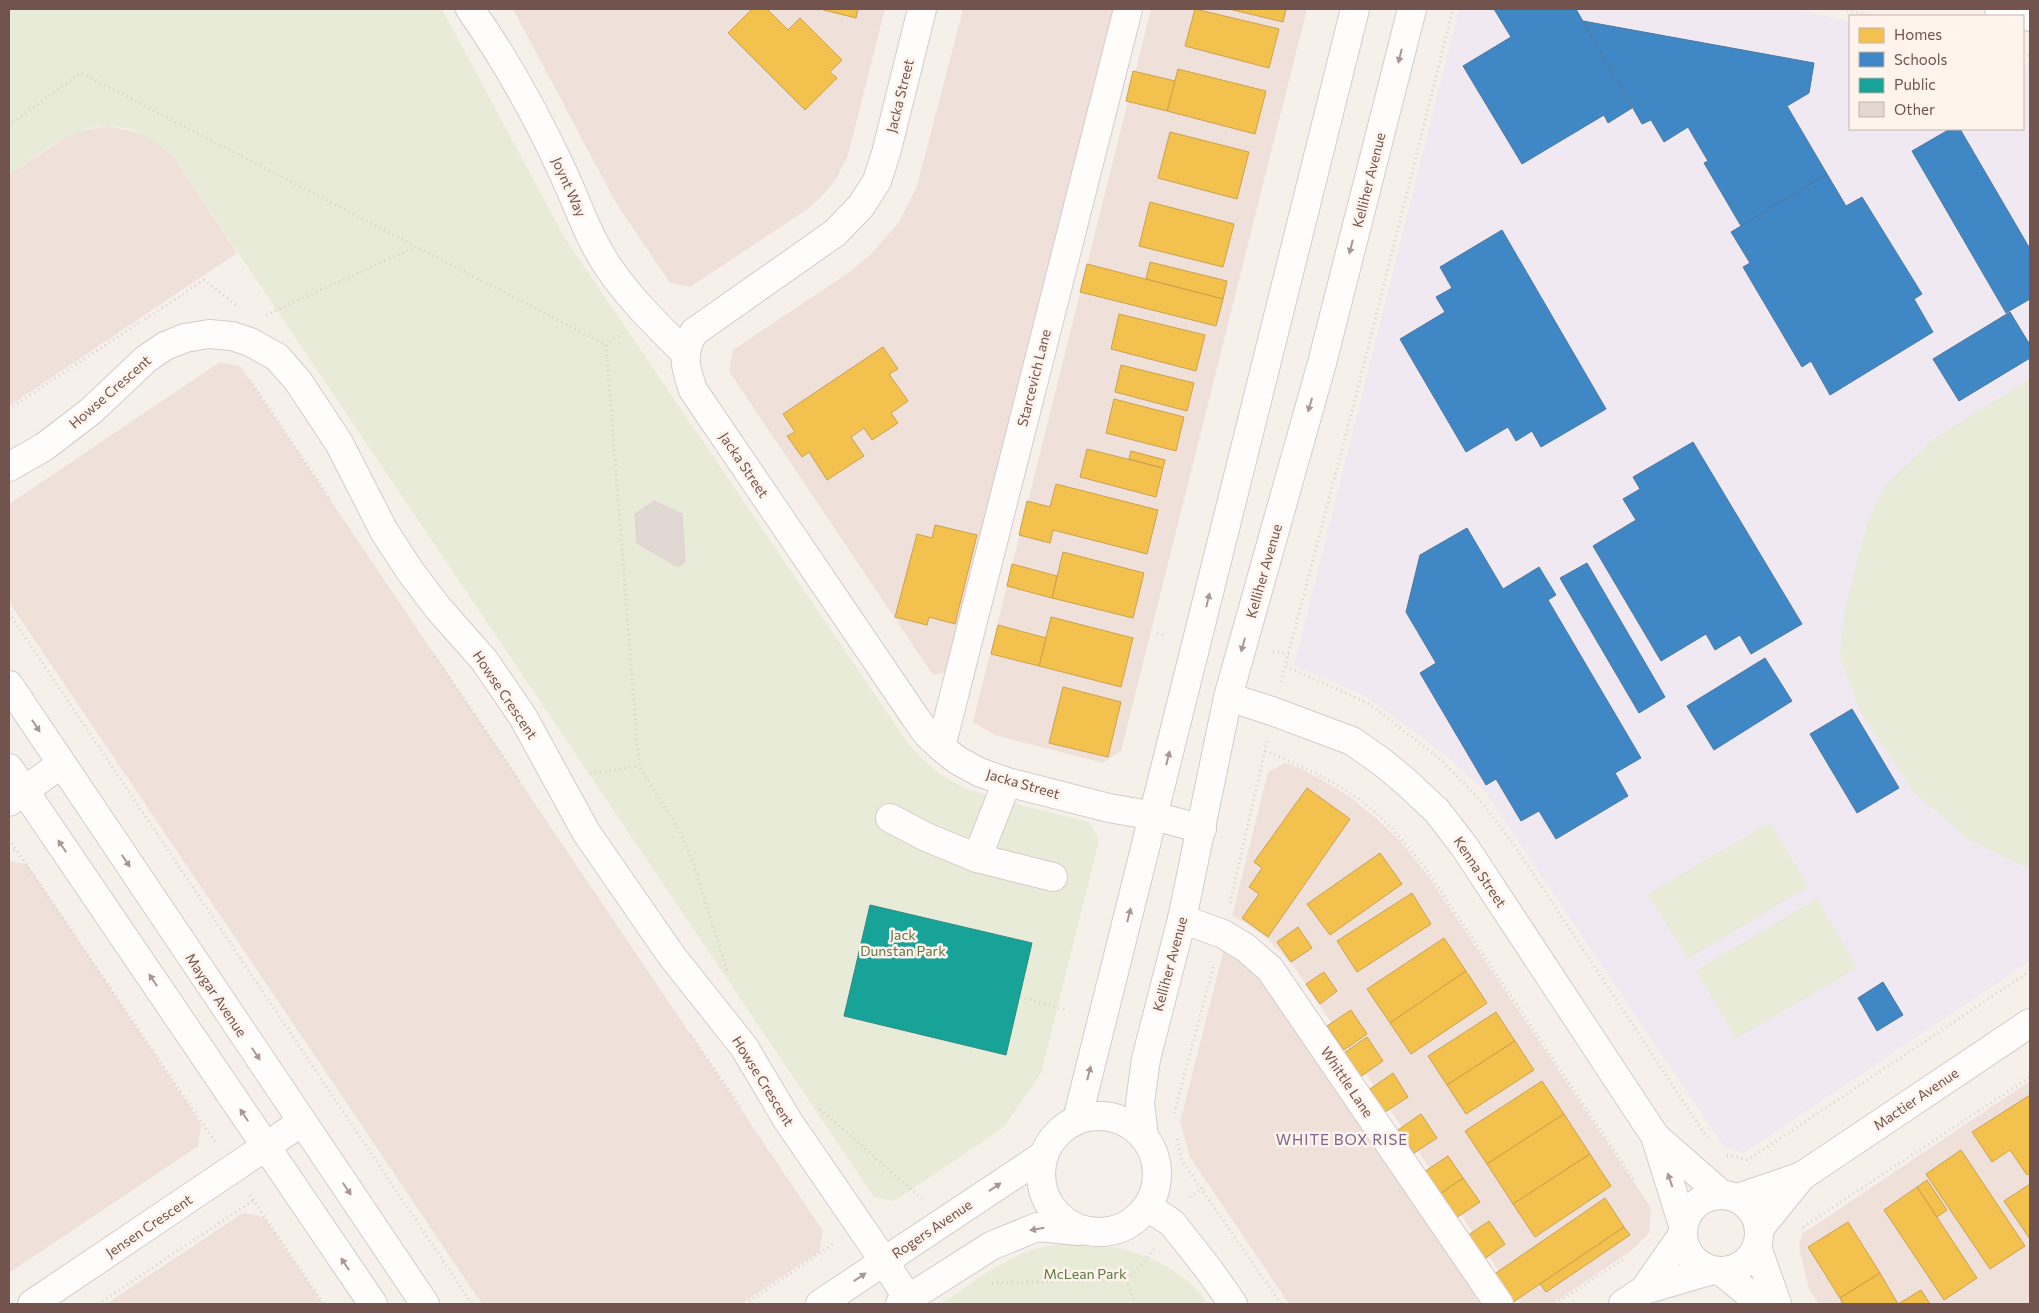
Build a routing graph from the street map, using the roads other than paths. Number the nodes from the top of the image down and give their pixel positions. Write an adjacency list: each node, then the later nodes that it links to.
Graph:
1 (470, 9): 8 (street, Joynt Way)
2 (922, 9): 8 (street, Jacka Street)
3 (1128, 9): 12 (street, Starcevich Lane)
4 (1355, 9): 17 (street, one-way to 4)
5 (1412, 9): 11 (street, Kelliher Avenue, one-way to 11)
6 (1999, 9): 7 (street)
7 (2022, 15)
8 (685, 353): 12 (street, Jacka Street)
9 (9, 467): 36 (street, Howse Crescent)
10 (9, 685): 13 (street, Maygar Avenue, one-way to 13)
11 (1228, 697): 19 (street, Kelliher Avenue); 26 (street, Kenna Street)
12 (941, 747): 15 (street, Jacka Street)
13 (61, 764): 16 (street); 25 (street, Maygar Avenue, one-way to 25)
14 (9, 768): 16 (street)
15 (1007, 782): 17 (street, Jacka Street); 20 (street)
16 (17, 797): 28 (street, one-way to 16)
17 (1154, 816): 19 (street, Jacka Street); 24 (street, one-way to 17)
18 (890, 818): 20 (street)
19 (1202, 830): 22 (street, Kelliher Avenue)
20 (977, 858): 21 (street)
21 (1053, 877)
22 (1182, 919): 27 (street, Kelliher Avenue); 45 (street, Whittle Lane)
23 (2030, 1023): 30 (street, Mactier Avenue)
24 (1077, 1120): 27 (street); 29 (street)
25 (302, 1122): 28 (street, Jensen Crescent); 42 (street, Maygar Avenue, one-way to 42)
26 (1655, 1136): 31 (street, Kenna Street); 33 (street, Kenna Street, one-way to 26)
27 (1144, 1137): 32 (street)
28 (266, 1147): 40 (street, Jensen Crescent); 41 (street, one-way to 28)
29 (1044, 1155): 34 (street); 36 (street, Rogers Avenue, one-way to 29)
30 (1802, 1176): 31 (street, Mactier Avenue); 35 (street, Mactier Avenue)
31 (1729, 1196): 33 (street); 35 (street)
32 (1148, 1207): 34 (street); 44 (street)
33 (1683, 1230): 37 (street); 38 (street)
34 (1085, 1231): 39 (street, one-way to 39)
35 (1758, 1238): 37 (street); 47 (street)
36 (884, 1261): 39 (street, Howse Crescent); 43 (street, Rogers Avenue, one-way to 36)
37 (1717, 1271): 38 (street); 46 (street)
38 (1633, 1297)
39 (904, 1302)
40 (32, 1304)
41 (373, 1304)
42 (425, 1304)
43 (820, 1304)
44 (1233, 1304)
45 (1499, 1304)
46 (1761, 1304)
47 (1777, 1304)

